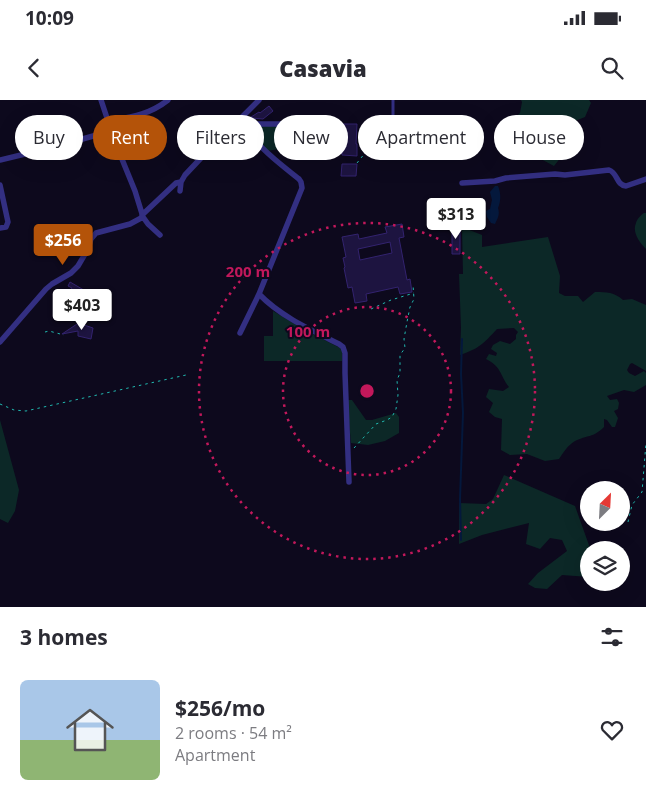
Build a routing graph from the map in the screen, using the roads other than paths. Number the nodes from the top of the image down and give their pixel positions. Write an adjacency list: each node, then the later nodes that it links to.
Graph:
1 (101, 100): 5 (street)
2 (168, 100): 6 (street)
3 (260, 100): 7 (street)
4 (393, 100): 8 (lane)
5 (106, 115)
6 (141, 115)
7 (245, 115)
8 (393, 115)
9 (93, 136): 11 (street)
10 (264, 149): 22 (street)
11 (0, 160)
12 (123, 160): 19 (street)
13 (199, 160): 15 (street)
14 (646, 179): 16 (street)
15 (181, 182): 18 (street); 19 (street)
16 (462, 183)
17 (0, 185): 20 (street)
18 (180, 191)
19 (142, 216): 21 (street); 24 (street)
20 (0, 228)
21 (160, 235)
22 (259, 294): 23 (street); 25 (street)
23 (240, 333)
24 (0, 342)
25 (350, 482)

